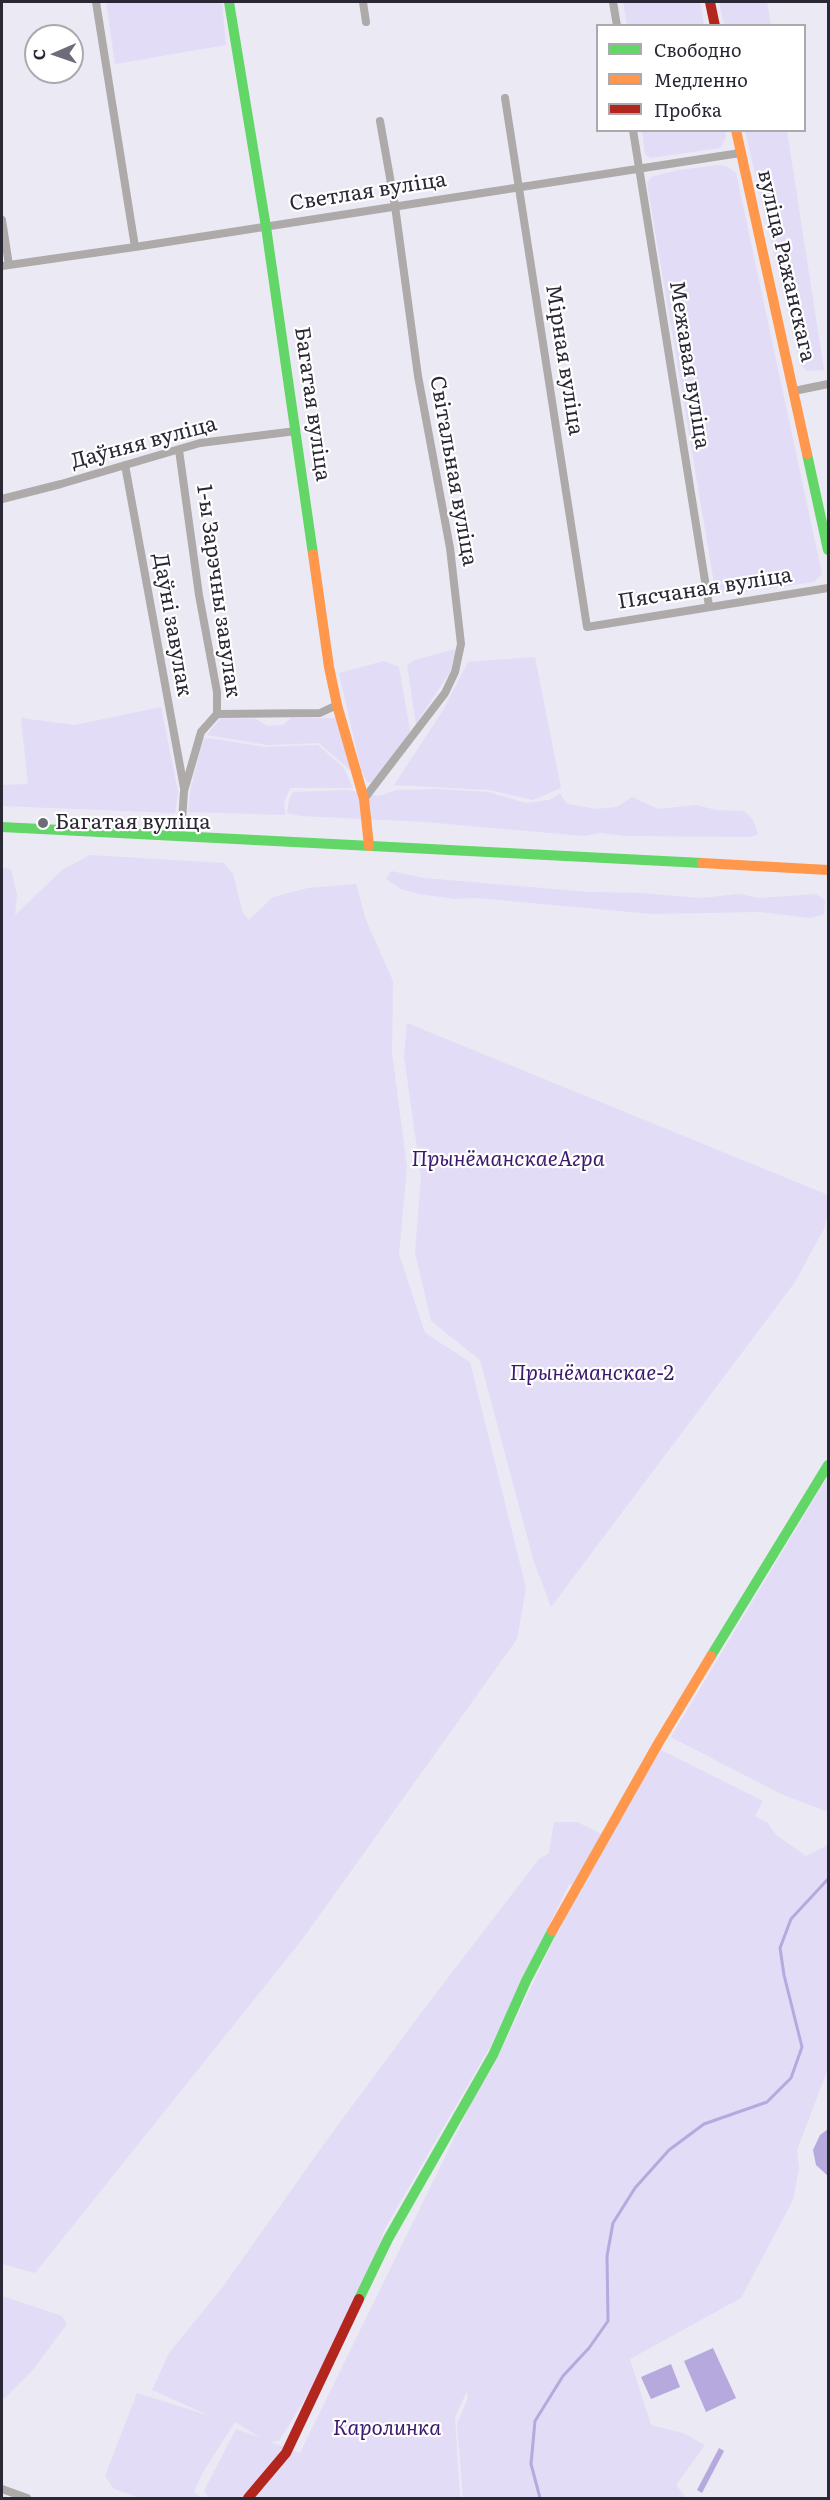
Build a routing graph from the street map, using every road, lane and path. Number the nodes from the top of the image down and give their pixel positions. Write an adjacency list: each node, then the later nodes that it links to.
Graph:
1 (96, 2): 19 (street)
2 (229, 2): 18 (street, Багатая вуліца)
3 (363, 2): 6 (street)
4 (613, 2): 7 (street)
5 (710, 2): 8 (street)
6 (366, 22)
7 (617, 24)
8 (715, 24)
9 (505, 98): 15 (street, Мірная вуліца)
10 (380, 121): 16 (street, Світальная вуліца)
11 (633, 132): 14 (street, Межавая вуліца)
12 (736, 132): 13 (street, вуліца Ражанскага)
13 (740, 153): 14 (street, Светлая вуліца); 22 (street, вуліца Ражанскага)
14 (639, 168): 15 (street, Светлая вуліца); 29 (street, Межавая вуліца)
15 (520, 187): 16 (street, Светлая вуліца); 30 (street, Мірная вуліца)
16 (395, 206): 18 (street, Светлая вуліца); 34 (street, Світальная вуліца)
17 (2, 220): 20 (street)
18 (266, 227): 19 (street, Светлая вуліца); 23 (street, Багатая вуліца)
19 (135, 247): 20 (street, Светлая вуліца)
20 (5, 265)
21 (828, 384): 22 (street)
22 (794, 391): 27 (street, вуліца Ражанскага)
23 (296, 431): 24 (street, Даўняя вуліца); 31 (street, Багатая вуліца)
24 (178, 450): 25 (street, Даўняя вуліца); 32 (street, 1-ы Зарэчны завулак)
25 (125, 465): 26 (street, Даўняя вуліца); 33 (street, Даўні завулак)
26 (2, 498)
27 (828, 550)
28 (828, 588): 29 (street, Пясчаная вуліца)
29 (709, 606): 30 (street, Пясчаная вуліца)
30 (587, 627)
31 (337, 705): 32 (street); 34 (street, Багатая вуліца)
32 (217, 714): 33 (street, 1-ы Зарэчны завулак)
33 (184, 791): 36 (street, 1-ы Зарэчны завулак)
34 (364, 799): 37 (street, Багатая вуліца)
35 (2, 827): 36 (street)
36 (181, 837): 37 (street)
37 (369, 846): 38 (street)
38 (828, 870)
39 (828, 1465): 42 (street)
40 (2, 2489): 41 (street)
41 (27, 2499)
42 (248, 2499)

